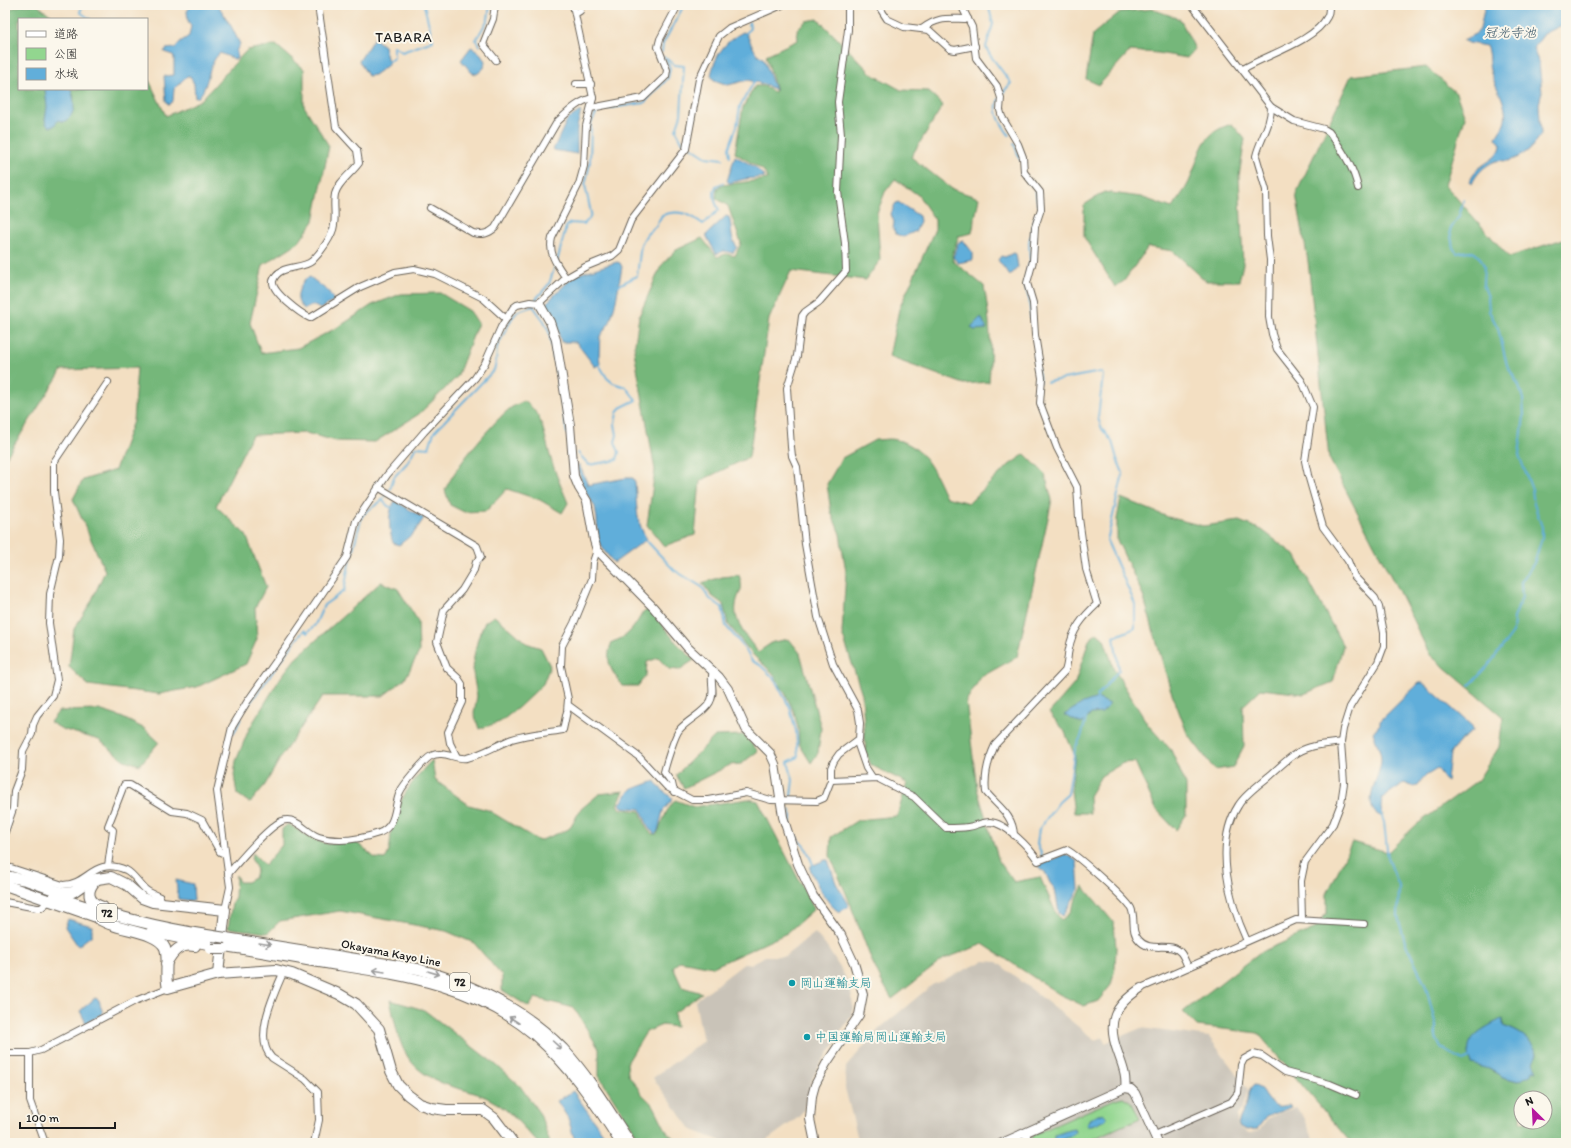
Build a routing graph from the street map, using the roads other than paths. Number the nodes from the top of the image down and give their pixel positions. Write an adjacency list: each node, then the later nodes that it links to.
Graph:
1 (318, 5): 27 (street)
2 (495, 5): 16 (street)
3 (573, 5): 12 (street)
4 (581, 5): 12 (street)
5 (678, 5): 22 (street)
6 (782, 5): 25 (street)
7 (848, 5): 33 (street)
8 (878, 5): 14 (street)
9 (961, 5): 13 (street)
10 (1192, 5): 17 (street)
11 (1329, 5): 17 (street)
12 (575, 14): 19 (street)
13 (968, 20): 14 (street); 15 (street)
14 (922, 29): 15 (street)
15 (975, 46): 41 (street)
16 (496, 60)
17 (1243, 70): 21 (street)
18 (576, 84): 19 (street)
19 (591, 84): 20 (street)
20 (593, 98): 22 (street); 24 (street)
21 (1271, 107): 23 (street); 34 (street)
22 (591, 108): 25 (street)
23 (1358, 188)
24 (430, 208)
25 (566, 278): 26 (street)
26 (536, 302): 27 (street); 30 (street)
27 (506, 319): 29 (street)
28 (108, 382): 40 (street)
29 (378, 487): 35 (street); 42 (street)
30 (597, 550): 31 (street); 32 (street)
31 (713, 671): 38 (street); 39 (street)
32 (568, 705): 35 (street); 38 (street)
33 (857, 742): 36 (street); 37 (street)
34 (1341, 742): 54 (street); 57 (street)
35 (457, 757): 45 (street)
36 (872, 777): 37 (street); 41 (street)
37 (831, 780): 39 (street)
38 (674, 792): 39 (street)
39 (779, 800): 77 (street)
40 (5, 832)
41 (1014, 835): 61 (street)
42 (225, 854): 44 (street); 45 (street)
43 (5, 866): 44 (street)
44 (108, 866): 51 (street)
45 (228, 874): 52 (street)
46 (5, 876): 47 (main road, Okayama Kayo Line / 72); 56 (main road, Okayama Kayo Line / 72)
47 (97, 879): 51 (main road, Okayama Kayo Line / 72); 56 (main road, Okayama Kayo Line / 72)
48 (5, 885): 50 (main road, Okayama Kayo Line / 72)
49 (5, 902): 50 (street)
50 (48, 902): 53 (main road, Okayama Kayo Line / 72)
51 (162, 903): 52 (main road, Okayama Kayo Line / 72)
52 (225, 910): 63 (main road)
53 (99, 919): 58 (main road, Okayama Kayo Line / 72); 60 (main road, Okayama Kayo Line / 72)
54 (1302, 920): 55 (street); 57 (street)
55 (1364, 924)
56 (167, 928): 58 (main road, Okayama Kayo Line / 72)
57 (1247, 941): 61 (street)
58 (212, 943): 59 (main road, Okayama Kayo Line / 72); 60 (main road, Okayama Kayo Line / 72)
59 (225, 945): 75 (main road, Okayama Kayo Line / 72, one-way to 59); 76 (main road, Okayama Kayo Line / 72, one-way to 76)
60 (166, 964): 64 (main road, Okayama Kayo Line / 72)
61 (1188, 967): 65 (street)
62 (284, 971): 63 (main road); 73 (street); 74 (main road)
63 (218, 974): 64 (main road)
64 (168, 988): 67 (street)
65 (1141, 988): 68 (street)
66 (5, 1052): 67 (street)
67 (30, 1054): 72 (street)
68 (1126, 1088): 70 (street); 71 (street)
69 (1356, 1095): 71 (street)
70 (1025, 1132): 78 (street); 79 (street)
71 (1157, 1139)
72 (45, 1143)
73 (314, 1143)
74 (513, 1143)
75 (621, 1143)
76 (630, 1143)
77 (815, 1143)
78 (1002, 1143)
79 (1030, 1143)

